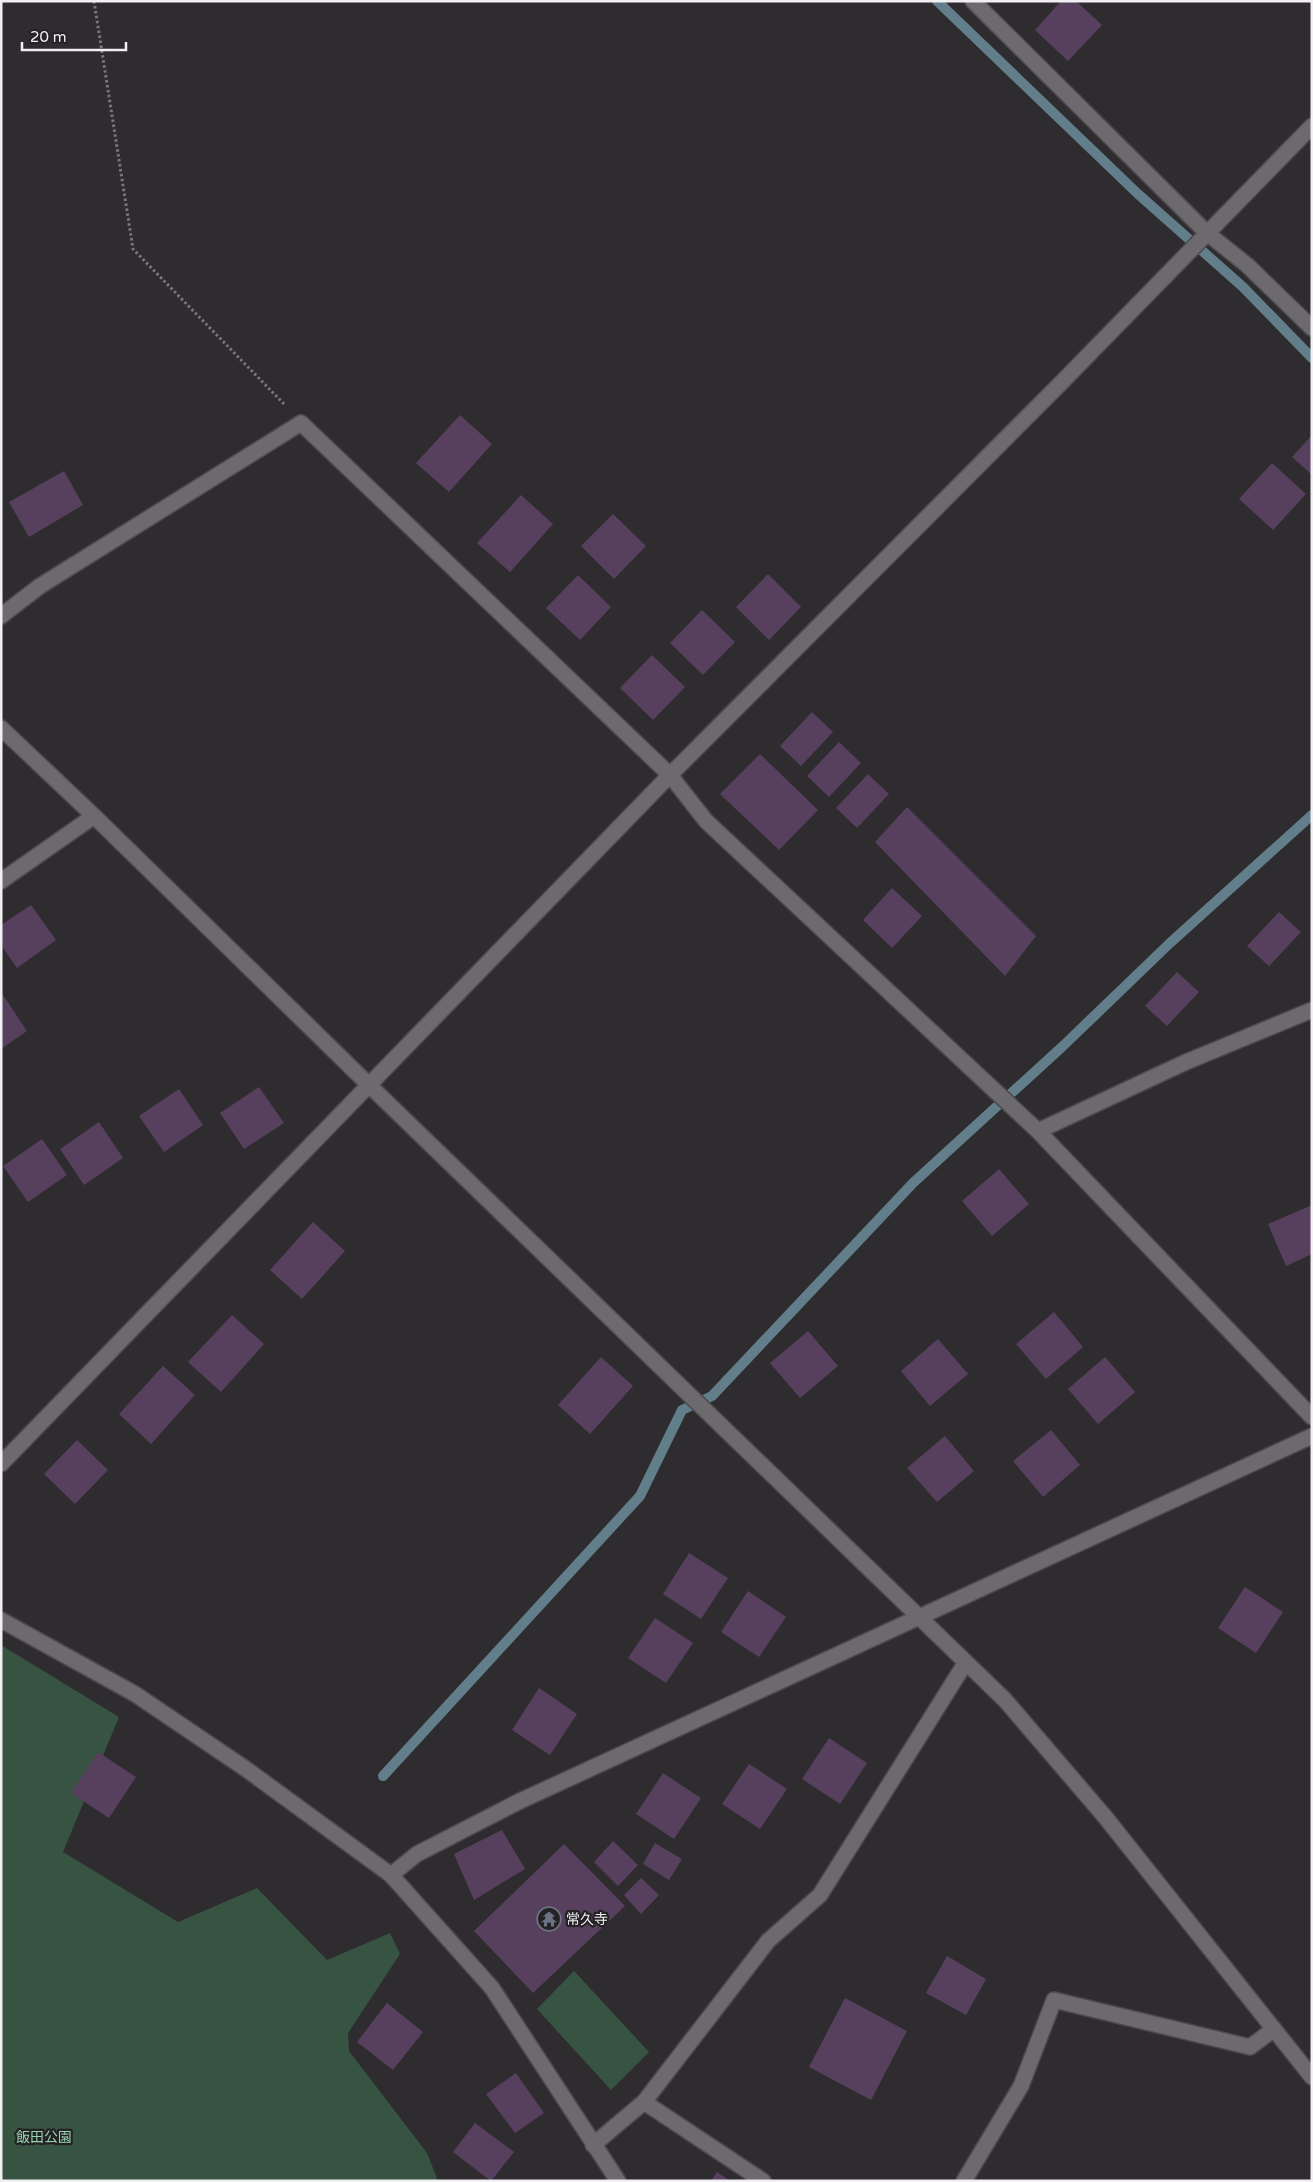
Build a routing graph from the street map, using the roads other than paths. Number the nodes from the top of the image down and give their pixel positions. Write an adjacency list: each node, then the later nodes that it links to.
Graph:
1 (973, 1): 3 (street)
2 (1312, 126): 3 (street)
3 (1207, 233): 4 (street); 7 (street)
4 (1312, 328)
5 (1, 616): 7 (street)
6 (1, 728): 8 (street)
7 (670, 775): 11 (street); 12 (street)
8 (94, 816): 9 (street); 11 (street)
9 (1, 881)
10 (1312, 1010): 12 (street)
11 (370, 1086): 15 (street); 16 (street)
12 (1038, 1131): 13 (street)
13 (1312, 1417)
14 (1312, 1436): 16 (street)
15 (1, 1464)
16 (920, 1618): 18 (street); 19 (street)
17 (1, 1620): 19 (street)
18 (966, 1662): 20 (street); 22 (street)
19 (391, 1874): 23 (street)
20 (1274, 2029): 21 (street); 26 (street)
21 (1312, 2077)
22 (644, 2102): 23 (street); 25 (street)
23 (593, 2145): 24 (street)
24 (618, 2181)
25 (764, 2181)
26 (964, 2181)

